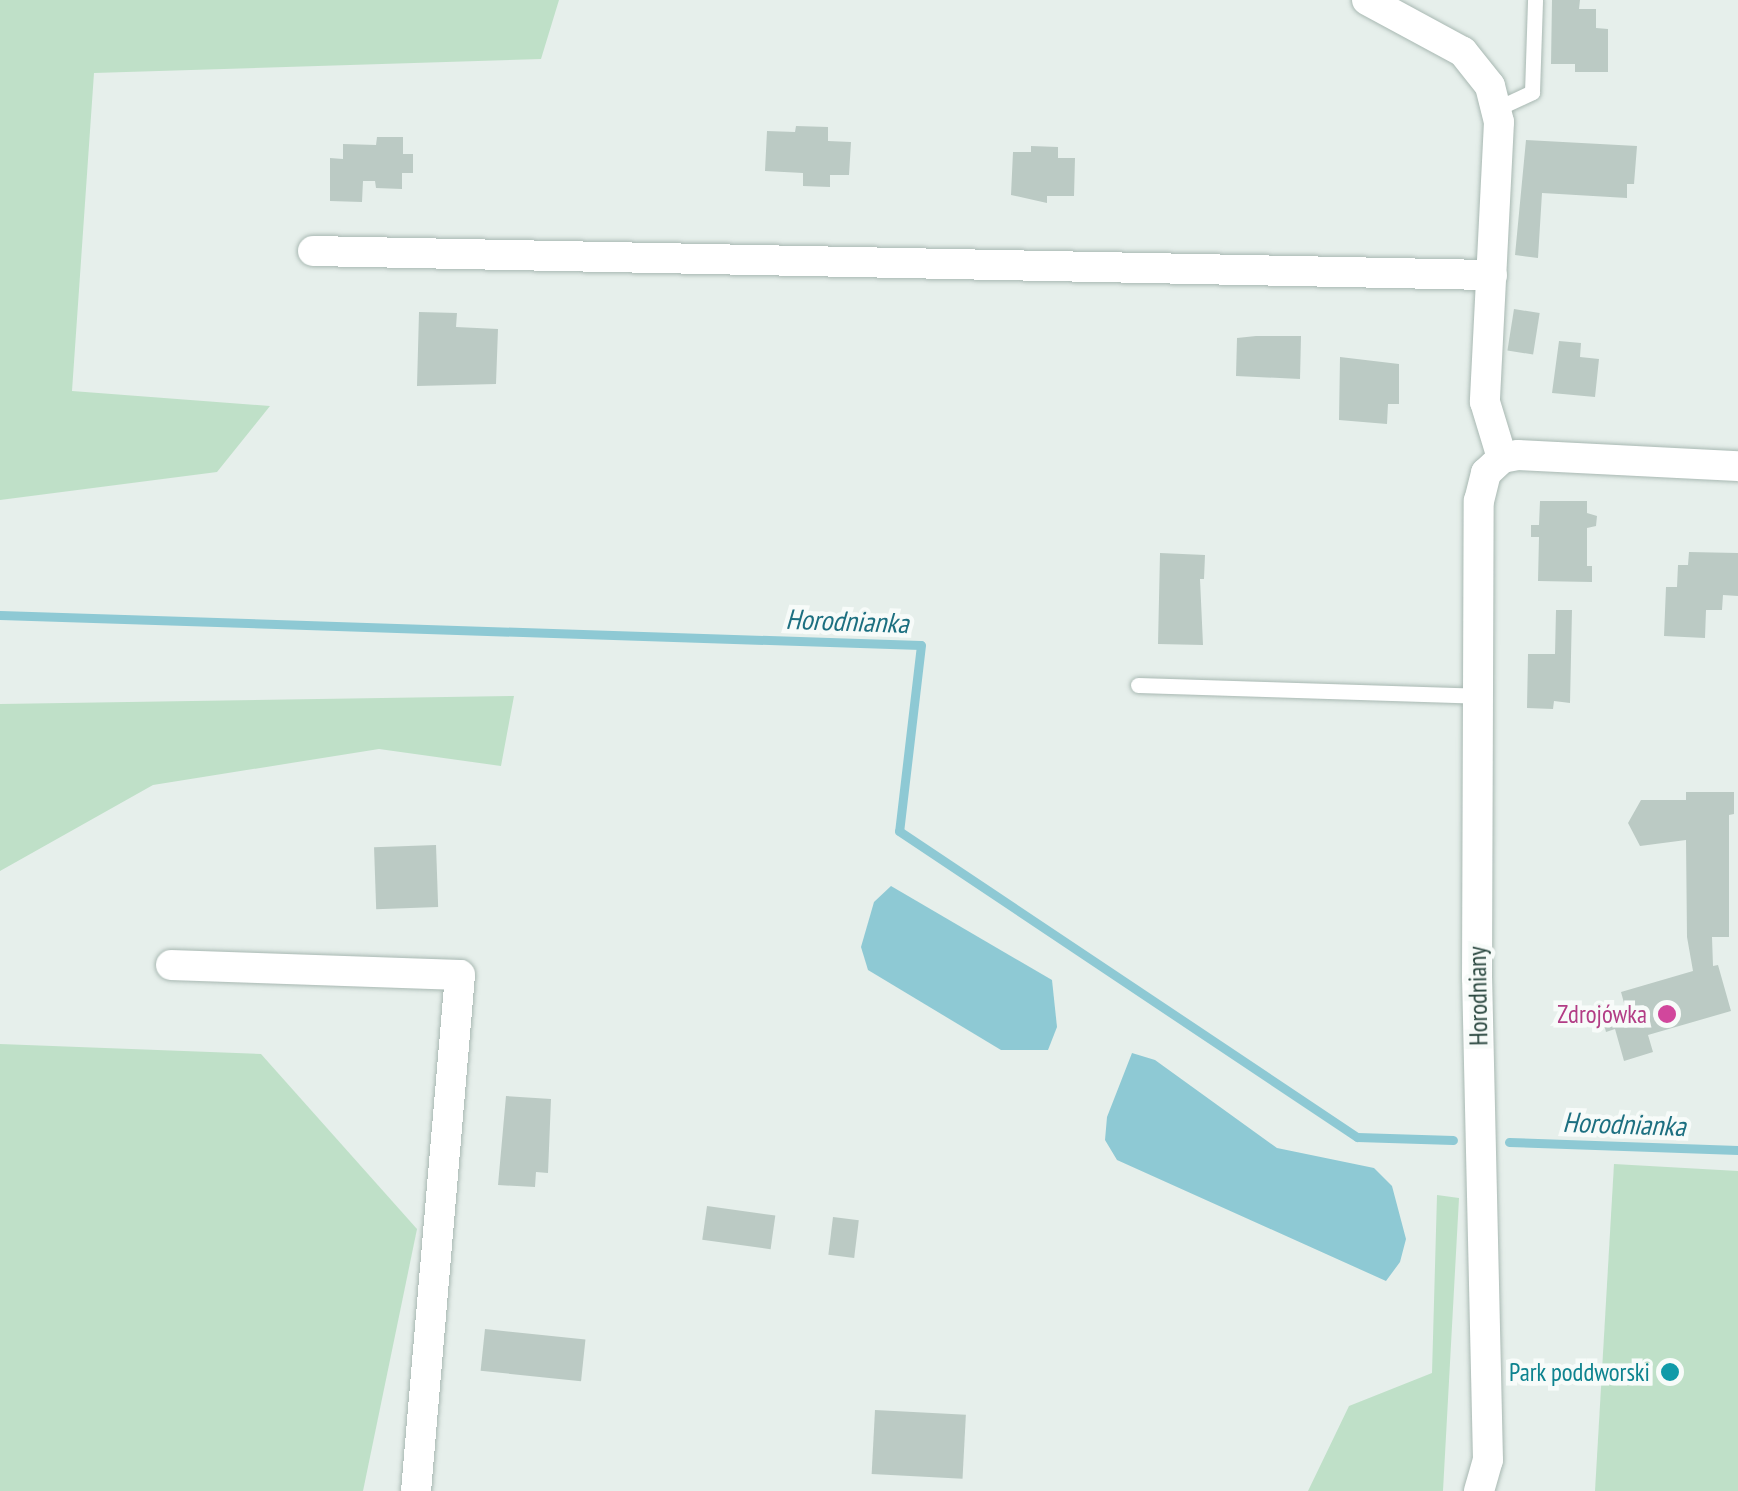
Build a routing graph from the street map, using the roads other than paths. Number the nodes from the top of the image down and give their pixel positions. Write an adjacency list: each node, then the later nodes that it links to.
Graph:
1 (1367, 0): 3 (street)
2 (1535, 0): 3 (lane)
3 (1496, 109): 5 (street)
4 (313, 252): 5 (street)
5 (1492, 275): 6 (street)
6 (1502, 458): 7 (street); 9 (street, Horodniany)
7 (1738, 466)
8 (1138, 685): 9 (lane)
9 (1478, 696): 12 (street, Horodniany)
10 (171, 966): 11 (street)
11 (416, 1491)
12 (1479, 1491)

